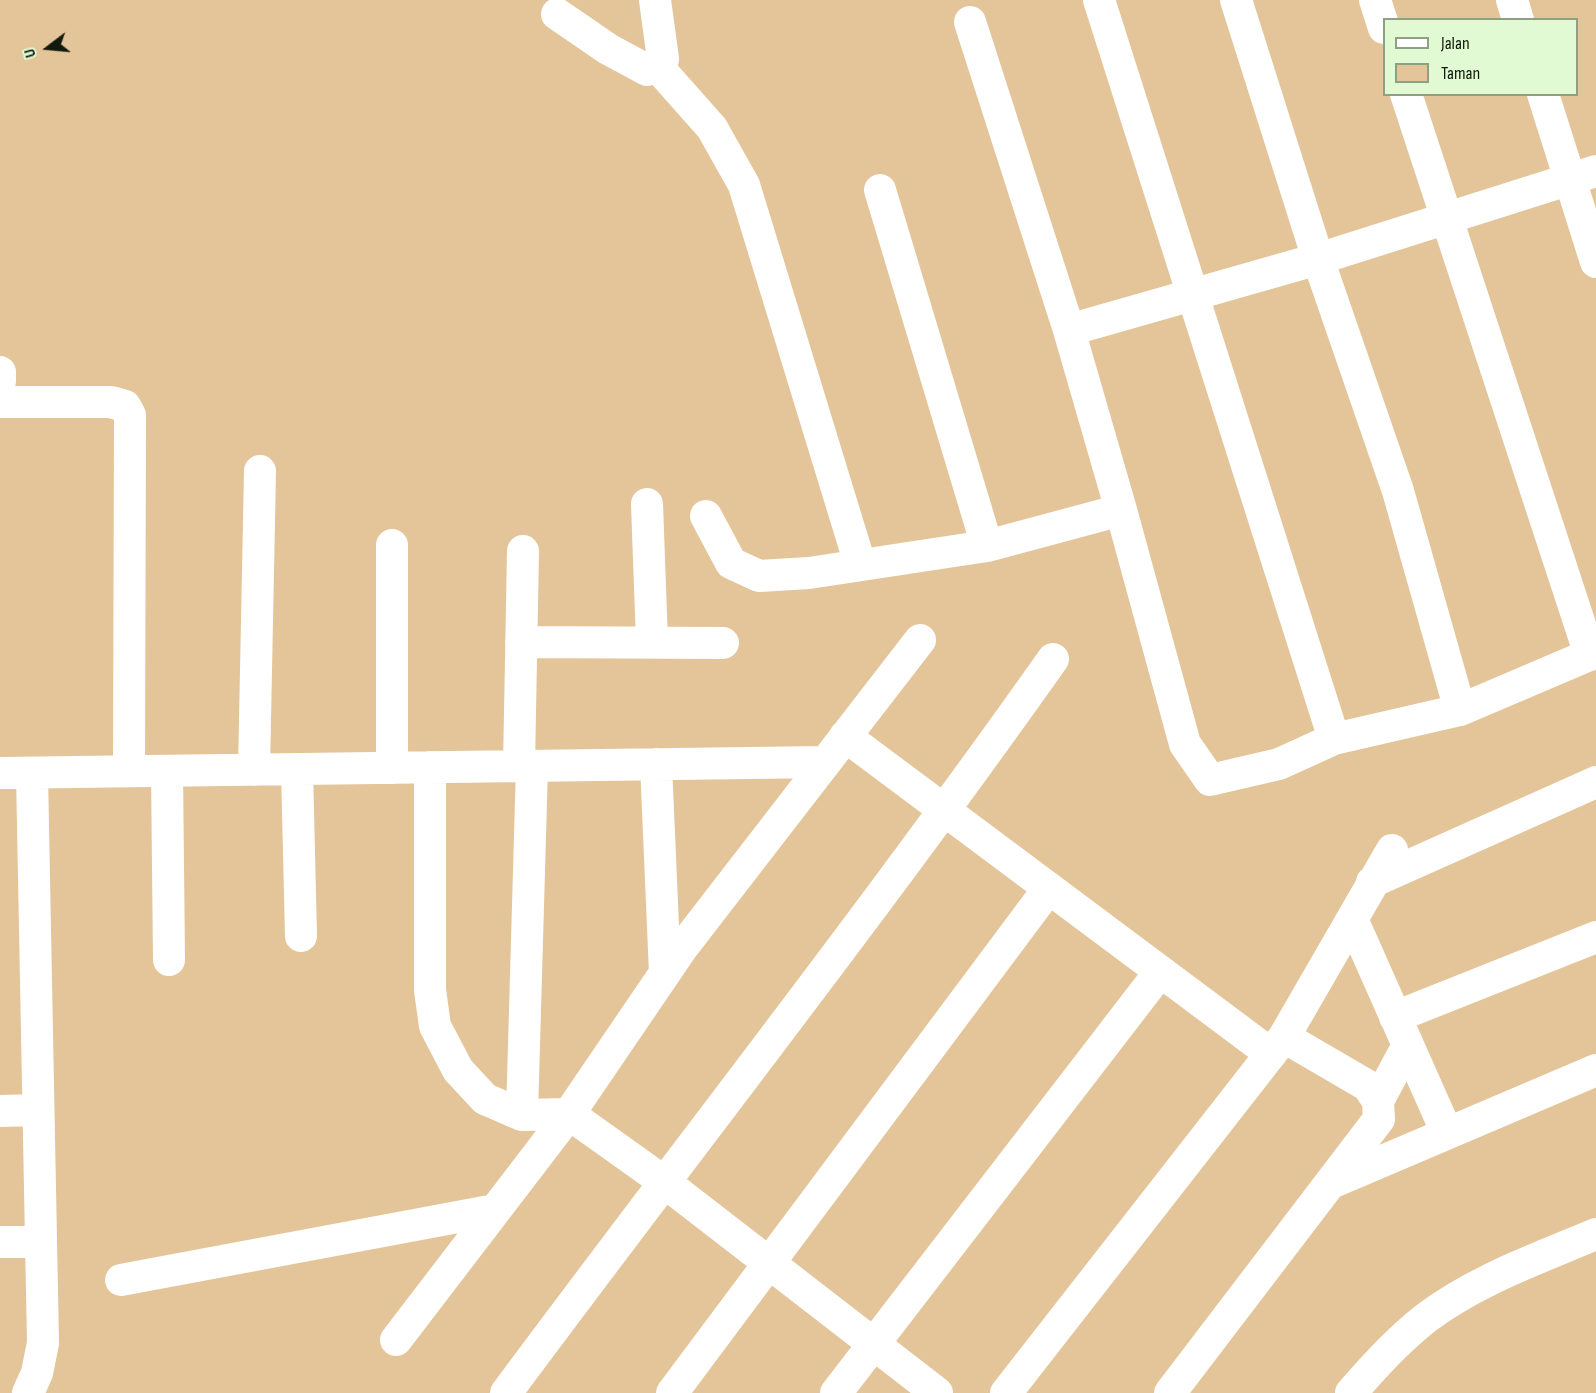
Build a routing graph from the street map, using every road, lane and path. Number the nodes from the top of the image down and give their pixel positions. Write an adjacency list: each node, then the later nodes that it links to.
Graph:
1 (655, 0): 10 (street)
2 (1100, 0): 18 (street)
3 (1236, 0): 16 (street)
4 (1375, 0): 9 (street)
5 (1512, 0): 7 (street)
6 (557, 14): 10 (street)
7 (1517, 18)
8 (970, 22): 19 (street)
9 (1383, 25)
10 (657, 66): 30 (street)
11 (1407, 96): 15 (street)
12 (1544, 96): 13 (street)
13 (1583, 175): 15 (street); 17 (street)
14 (880, 190): 28 (street)
15 (1448, 220): 16 (street); 35 (street)
16 (1318, 259): 18 (street); 37 (street)
17 (1596, 262)
18 (1191, 294): 19 (street); 39 (street)
19 (1068, 330): 25 (street)
20 (0, 372): 21 (street)
21 (0, 381)
22 (0, 402): 47 (street)
23 (260, 471): 46 (street)
24 (647, 504): 33 (street)
25 (1121, 510): 28 (street); 39 (street)
26 (706, 516): 30 (street)
27 (392, 545): 44 (street)
28 (987, 546): 30 (street)
29 (523, 551): 32 (street)
30 (860, 564)
31 (920, 640): 38 (street)
32 (521, 642): 33 (street); 42 (street)
33 (652, 642): 34 (street)
34 (723, 643)
35 (1593, 654): 37 (street)
36 (1053, 659): 52 (street)
37 (1460, 710): 39 (street)
38 (845, 736): 40 (street); 52 (street)
39 (1334, 739)
40 (825, 762): 41 (street); 61 (street)
41 (656, 764): 42 (street); 61 (street)
42 (526, 766): 43 (street); 70 (street)
43 (430, 767): 44 (street); 70 (street)
44 (392, 768): 45 (street)
45 (297, 769): 46 (street); 57 (street)
46 (254, 770): 48 (street)
47 (129, 771): 48 (street); 50 (street)
48 (167, 771): 59 (street)
49 (0, 773): 50 (street)
50 (32, 774): 67 (street)
51 (1596, 782): 54 (street)
52 (945, 812): 55 (street); 72 (street)
53 (1392, 850): 54 (street)
54 (1372, 882): 56 (street)
55 (1049, 888): 60 (street); 78 (street)
56 (1352, 919): 62 (street); 63 (street)
57 (301, 936)
58 (1596, 937): 62 (street)
59 (169, 960)
60 (1160, 972): 63 (street); 81 (street)
61 (665, 973): 69 (street)
62 (1395, 1017): 64 (street)
63 (1278, 1046): 66 (street); 87 (street)
64 (1408, 1046): 66 (street); 71 (street)
65 (1596, 1070): 71 (street)
66 (1378, 1101): 73 (street)
67 (38, 1110): 68 (street); 77 (street)
68 (0, 1111)
69 (569, 1114): 70 (street); 72 (street); 74 (street)
70 (522, 1115)
71 (1448, 1133): 73 (street)
72 (663, 1181): 78 (street); 83 (street)
73 (1328, 1184): 88 (street)
74 (495, 1210): 79 (street); 80 (street)
75 (1596, 1234): 89 (street)
76 (0, 1242): 77 (street)
77 (41, 1242): 82 (street)
78 (768, 1265): 81 (street); 84 (street)
79 (121, 1280)
80 (396, 1340)
81 (873, 1344): 85 (street); 86 (street)
82 (28, 1393)
83 (506, 1393)
84 (672, 1393)
85 (836, 1393)
86 (937, 1393)
87 (1006, 1393)
88 (1170, 1393)
89 (1351, 1393)

